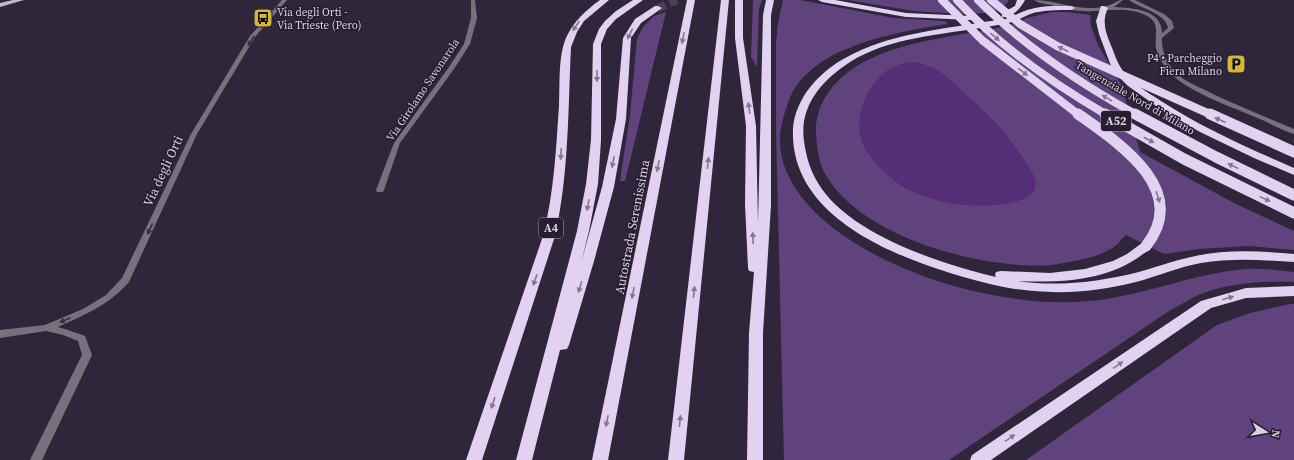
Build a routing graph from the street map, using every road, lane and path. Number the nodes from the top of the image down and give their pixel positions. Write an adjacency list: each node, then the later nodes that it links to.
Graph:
1 (21, 0): 19 (main road)
2 (285, 0): 35 (street, Via degli Orti, one-way to 35)
3 (473, 0): 29 (street, Via Girolamo Savonarola)
4 (604, 0): 39 (highway, A4, one-way to 39)
5 (639, 0): 40 (highway, one-way to 40)
6 (691, 0): 41 (highway, Autostrada Serenissima, one-way to 41)
7 (724, 0): 42 (highway, one-way to 7)
8 (739, 0): 36 (highway, one-way to 8)
9 (770, 0): 36 (highway)
10 (822, 0): 23 (highway)
11 (942, 0): 33 (highway, one-way to 33, bridge)
12 (957, 0): 31 (highway, A52, one-way to 31, bridge)
13 (978, 0): 30 (highway, Tangenziale Nord di Milano / A52, one-way to 13, bridge)
14 (991, 0): 27 (highway, one-way to 14, bridge)
15 (1021, 0): 23 (highway)
16 (1036, 0): 21 (street)
17 (1121, 0): 22 (street)
18 (1131, 0): 25 (street)
19 (0, 4)
20 (658, 8): 40 (highway, one-way to 40)
21 (1071, 8): 22 (street); 24 (highway)
22 (1104, 8): 25 (street); 28 (highway)
23 (1007, 15): 24 (highway)
24 (976, 25): 33 (highway)
25 (1161, 37): 26 (street)
26 (1294, 132)
27 (1294, 152)
28 (1294, 172)
29 (380, 190)
30 (1294, 195)
31 (1294, 213)
32 (1294, 258): 33 (highway)
33 (958, 271)
34 (1294, 291): 44 (highway, one-way to 34)
35 (46, 328): 37 (street); 38 (street)
36 (756, 333): 43 (highway)
37 (0, 334)
38 (36, 460)
39 (474, 460)
40 (525, 460)
41 (600, 460)
42 (676, 460)
43 (755, 460)
44 (978, 460)

